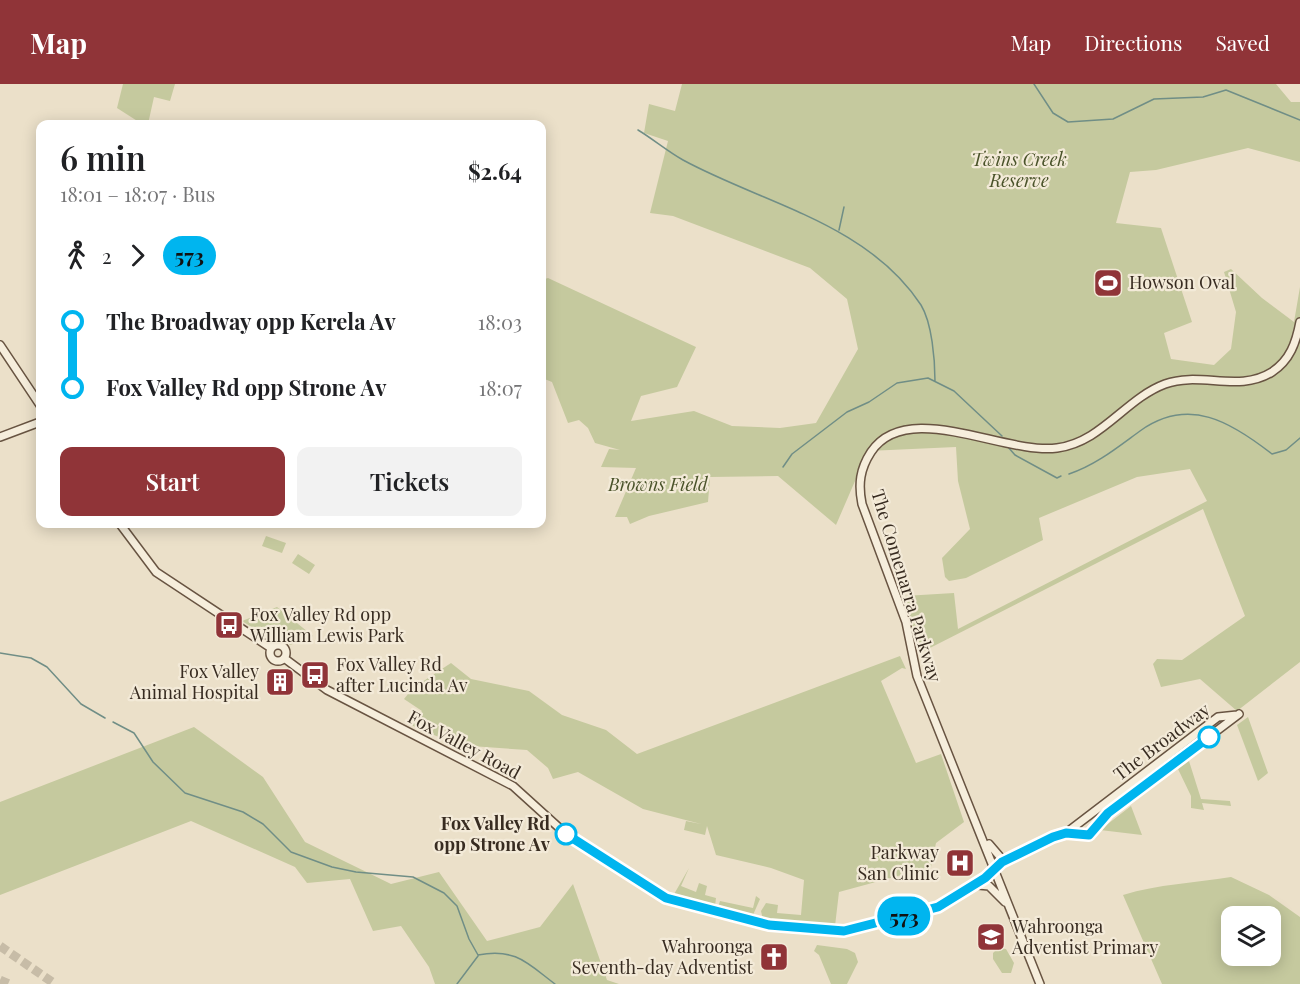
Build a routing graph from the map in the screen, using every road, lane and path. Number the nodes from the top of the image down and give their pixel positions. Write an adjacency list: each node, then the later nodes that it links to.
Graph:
1 (1300, 322): 9 (main road, The Comenarra Parkway)
2 (0, 345): 3 (main road)
3 (36, 399)
4 (36, 424): 5 (main road)
5 (0, 437)
6 (123, 528): 14 (main road, Fox Valley Road)
7 (1215, 719): 8 (main road); 8 (main road, The Broadway); 10 (main road, The Broadway)
8 (1227, 724): 11 (main road, The Broadway)
9 (977, 824): 12 (main road); 13 (main road, The Comenarra Parkway)
10 (1066, 833): 11 (main road, Fox Valley Road); 12 (main road, Fox Valley Road)
11 (1089, 835)
12 (1006, 860): 13 (main road, Fox Valley Road)
13 (996, 870): 14 (main road, Fox Valley Road); 15 (main road, The Comenarra Parkway)
14 (976, 885): 15 (main road)
15 (1012, 913): 16 (main road, The Comenarra Parkway)
16 (1040, 984)

